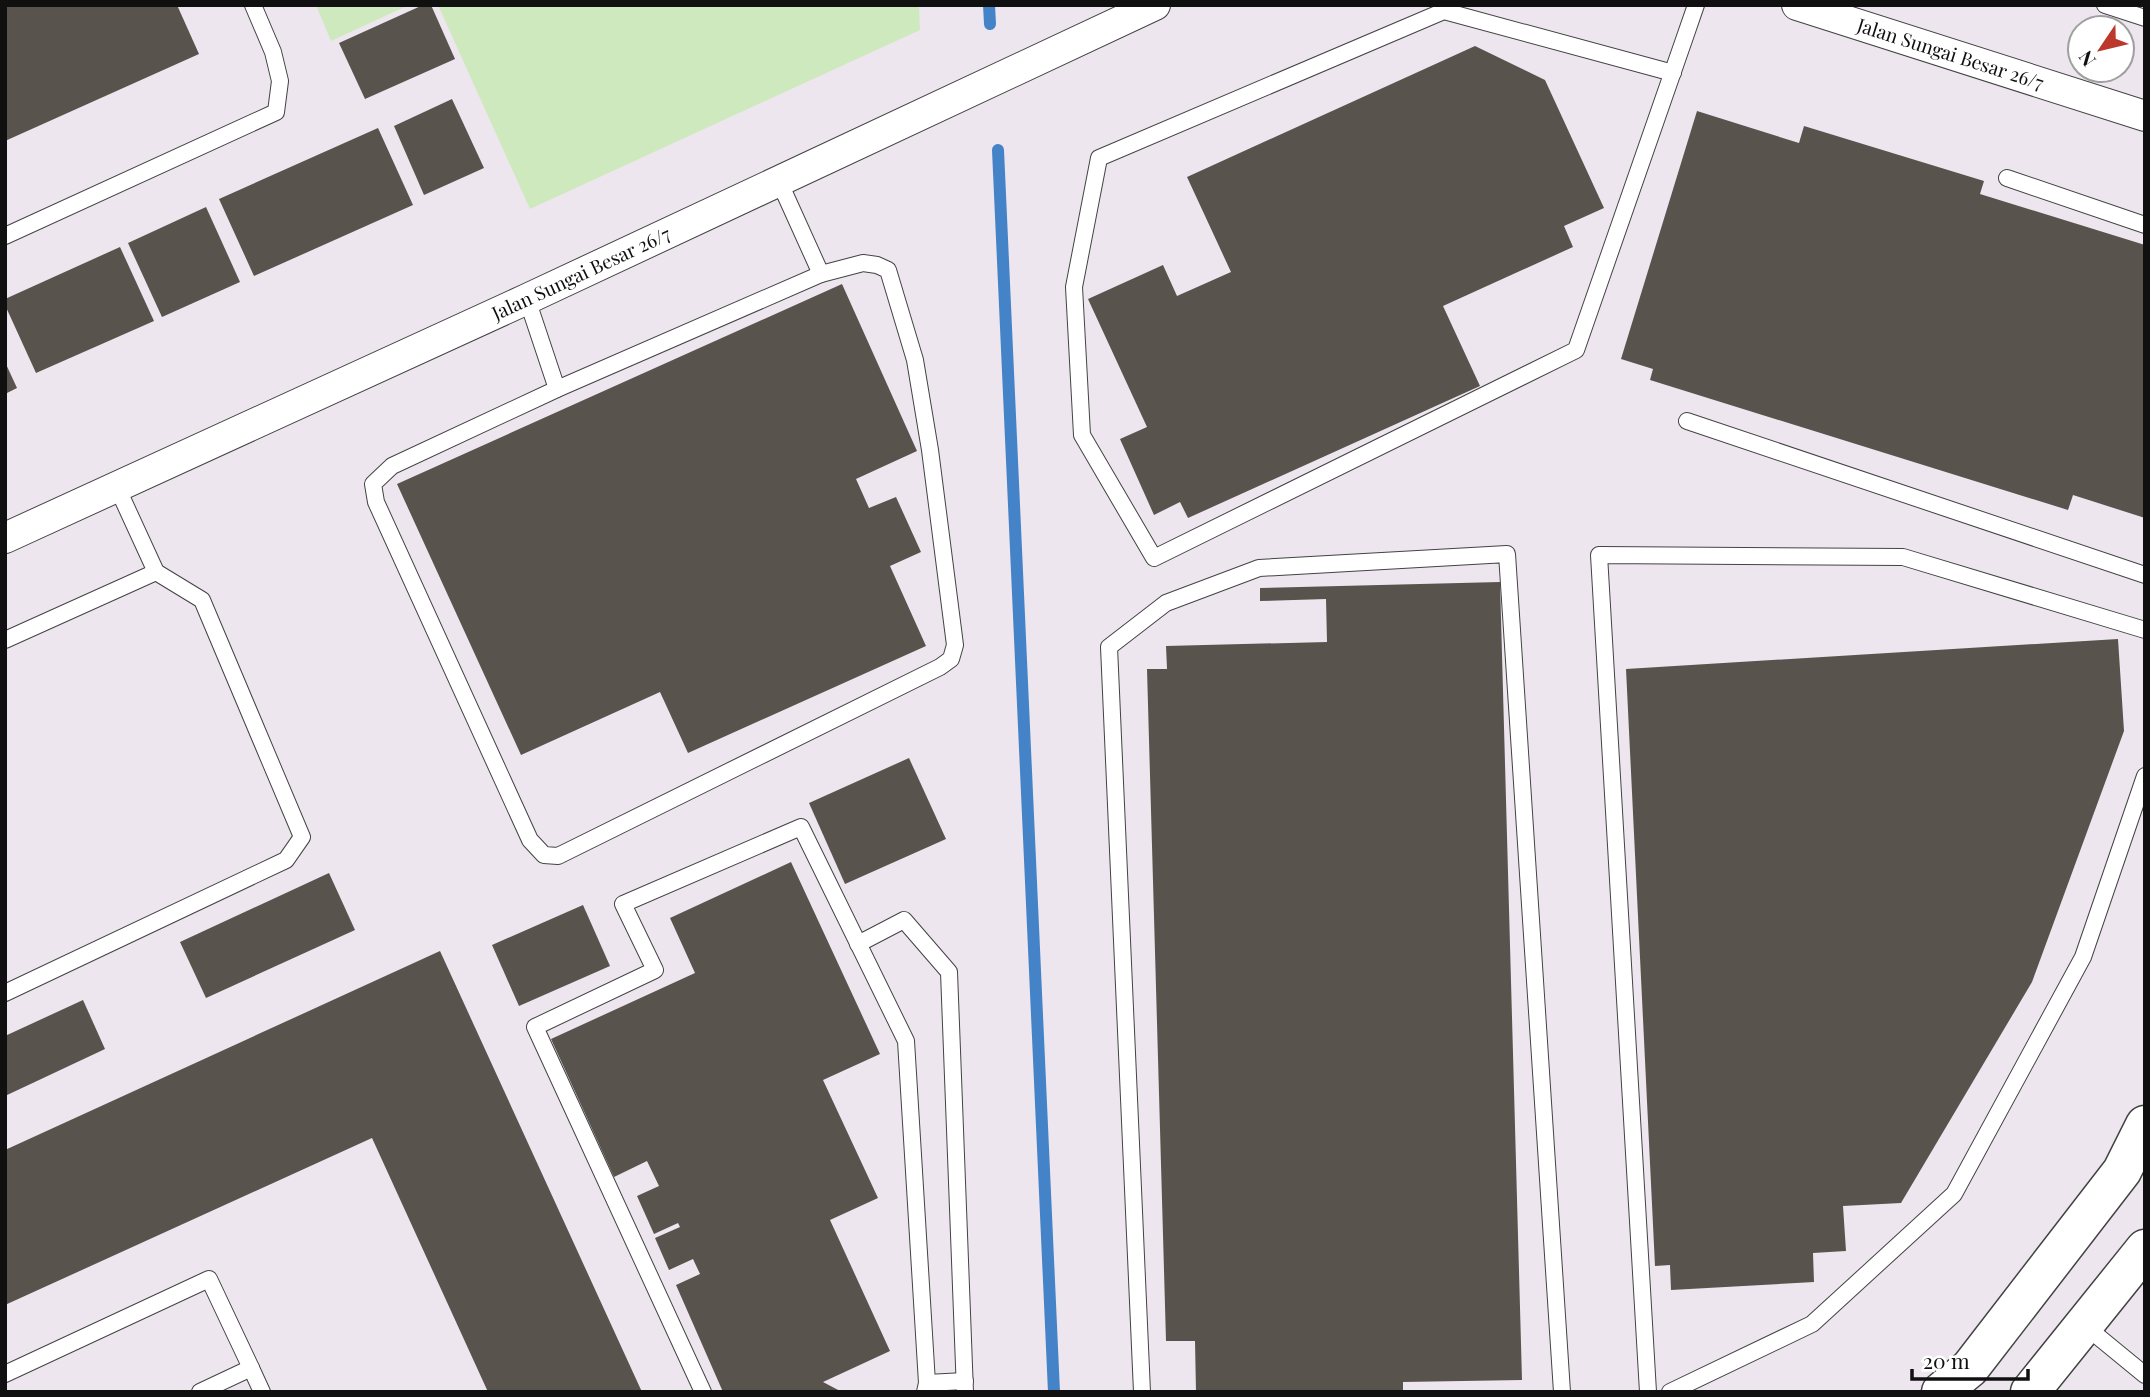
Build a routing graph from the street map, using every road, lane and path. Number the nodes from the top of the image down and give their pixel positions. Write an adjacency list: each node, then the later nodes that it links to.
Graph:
1 (253, 5): 12 (lane)
2 (1155, 5): 10 (street, Jalan Sungai Besar 26/7)
3 (1696, 5): 7 (lane)
4 (1797, 5): 8 (street, Jalan Sungai Besar 26/7)
5 (2105, 5): 6 (lane)
6 (2145, 18)
7 (1673, 73): 7 (lane)
8 (2145, 116)
9 (2007, 178): 11 (lane)
10 (779, 181): 13 (lane); 14 (street, Jalan Sungai Besar 26/7)
11 (2145, 225)
12 (5, 236)
13 (821, 274): 15 (lane); 15 (lane)
14 (527, 299): 15 (lane); 17 (street, Jalan Sungai Besar 26/7)
15 (557, 389)
16 (1687, 421): 20 (lane)
17 (117, 487): 18 (street, Jalan Sungai Besar 26/7); 19 (lane)
18 (5, 538)
19 (156, 572): 22 (lane); 25 (lane)
20 (2145, 575)
21 (2145, 630): 39 (lane)
22 (5, 640)
23 (2145, 776): 40 (lane)
24 (858, 944): 32 (lane); 33 (lane); 36 (lane)
25 (5, 993)
26 (2145, 1125): 41 (street)
27 (2145, 1250): 28 (street)
28 (2084, 1325): 31 (lane); 42 (street)
29 (251, 1368): 30 (lane); 34 (lane); 35 (lane)
30 (5, 1374)
31 (2145, 1375)
32 (965, 1386): 33 (lane)
33 (926, 1387)
34 (201, 1392)
35 (262, 1392)
36 (703, 1392)
37 (1142, 1392): 38 (lane)
38 (1562, 1392)
39 (1648, 1392)
40 (1670, 1392)
41 (1941, 1392)
42 (2031, 1392)

